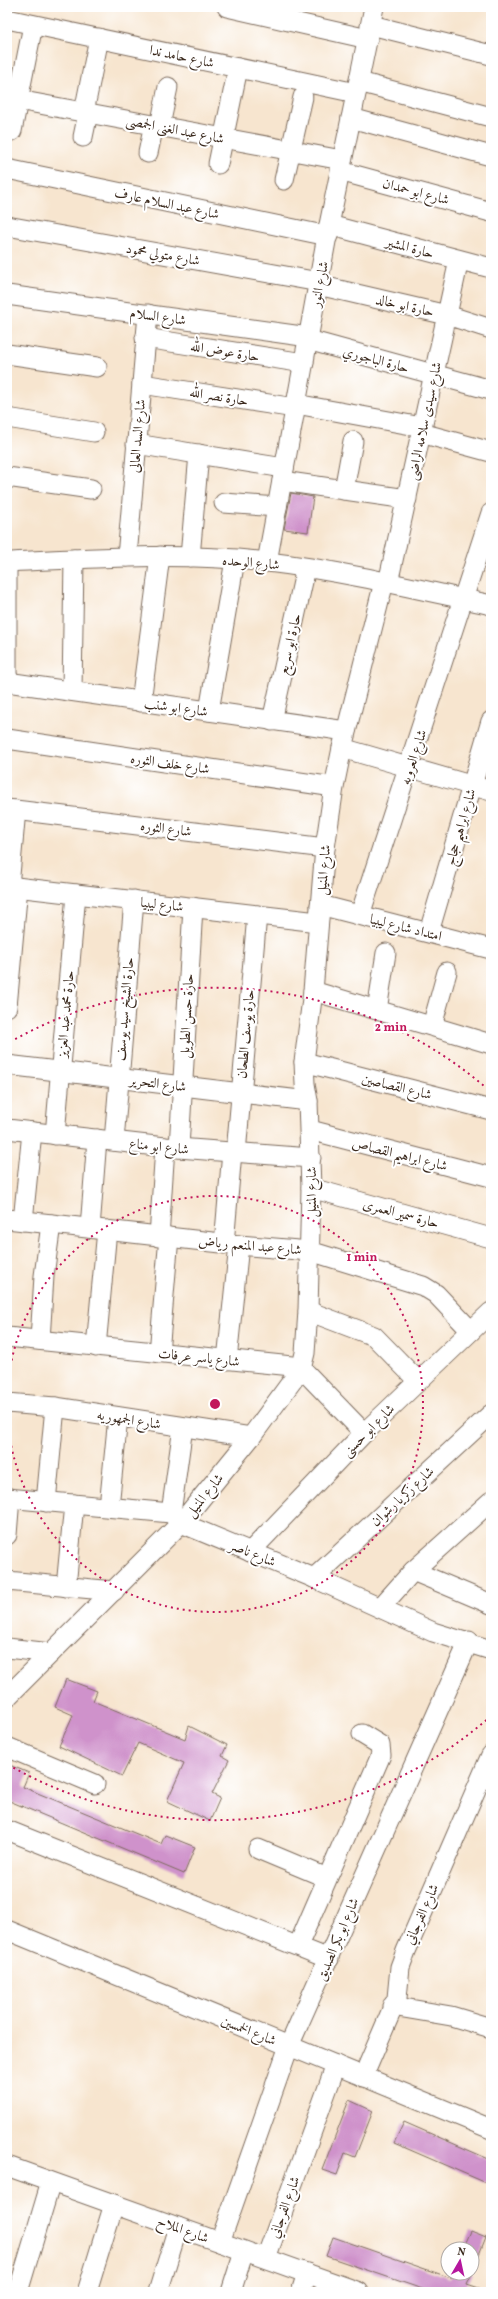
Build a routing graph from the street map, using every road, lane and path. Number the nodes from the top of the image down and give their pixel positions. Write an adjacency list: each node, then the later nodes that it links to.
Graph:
1 (227, 7): 2 (street)
2 (278, 13): 4 (street)
3 (7, 19): 5 (street, شارع حامد ندا)
4 (371, 23): 7 (street); 10 (street, شارع النور)
5 (33, 25): 6 (street, شارع حامد ندا); 12 (street)
6 (99, 38): 8 (street, شارع حامد ندا); 13 (street)
7 (491, 55)
8 (238, 68): 10 (street, شارع حامد ندا); 19 (street)
9 (168, 87): 16 (street)
10 (358, 87): 14 (street, شارع حامد ندا); 15 (street, شارع النور)
11 (303, 97): 20 (street)
12 (13, 99): 13 (street, شارع عبد الغنى الجمصى); 17 (street)
13 (86, 112): 16 (street, شارع عبد الغنى الجمصى); 18 (street)
14 (491, 117)
15 (351, 118): 22 (street); 24 (street, شارع النور)
16 (157, 125): 19 (street, شارع عبد الغنى الجمصى); 21 (street)
17 (12, 131)
18 (83, 137)
19 (223, 138): 20 (street, شارع عبد الغنى الجمصى); 23 (street)
20 (291, 150): 24 (street, شارع عبد الغنى الجمصى); 26 (street)
21 (148, 153)
22 (491, 156)
23 (218, 164)
24 (341, 166): 27 (street, شارع ابو حمدان); 29 (street, شارع النور)
25 (7, 169): 29 (street, شارع عبد السلام عارف)
26 (284, 180)
27 (491, 212)
28 (7, 226): 32 (street, شارع متولي محمود)
29 (329, 230): 30 (street, حارة المشير); 32 (street, شارع النور)
30 (459, 260): 31 (street, حارة المشير); 35 (street, شارع سيدى سلامه الراضى)
31 (491, 268)
32 (319, 284): 35 (street, حارة ابو خالد); 38 (street, شارع النور)
33 (7, 295): 34 (street, شارع السلام)
34 (148, 314): 37 (street, شارع السد العالى); 38 (street, شارع السلام)
35 (447, 315): 36 (street, حارة ابو خالد); 42 (street, شارع سيدى سلامه الراضى)
36 (491, 329)
37 (145, 338): 40 (street, حارة عوض الله); 43 (street, شارع السد العالى)
38 (308, 339): 40 (street, شارع النور); 42 (street, حارة الباجوري)
39 (7, 354): 41 (street)
40 (304, 363): 45 (street, شارع النور)
41 (97, 367)
42 (434, 375): 44 (street, حارة الباجوري); 47 (street, شارع سيدى سلامه الراضى)
43 (142, 384): 45 (street, حارة نصر الله); 50 (street, شارع السد العالى)
44 (491, 390)
45 (296, 406): 47 (street, حارة نصر الله); 53 (street, شارع النور)
46 (7, 418): 48 (street)
47 (422, 430): 51 (street, حارة نصر الله); 57 (street, شارع سيدى سلامه الراضى)
48 (94, 432)
49 (353, 441): 56 (street)
50 (136, 444): 52 (street); 62 (street, شارع السد العالى)
51 (491, 452)
52 (199, 454): 53 (street); 63 (street)
53 (283, 474): 56 (street); 59 (street, شارع النور)
54 (7, 477): 55 (street)
55 (90, 489)
56 (344, 490): 57 (street)
57 (407, 499): 69 (street, شارع سيدى سلامه الراضى)
58 (224, 503): 59 (street)
59 (277, 507): 67 (street, شارع النور)
60 (491, 513): 70 (street, شارع العروبه)
61 (160, 556): 62 (street, شارع الوحده); 63 (street, شارع الوحده); 74 (street)
62 (127, 557): 64 (street, شارع الوحده)
63 (190, 557): 65 (street, شارع الوحده)
64 (74, 559): 66 (street, شارع الوحده); 73 (street)
65 (235, 560): 67 (street, شارع الوحده); 75 (street)
66 (7, 562): 72 (street)
67 (267, 562): 68 (street, شارع الوحده)
68 (306, 568): 69 (street, شارع الوحده); 76 (street, حارة ابو سريع)
69 (386, 582): 70 (street, شارع الوحده); 79 (street, شارع المنيل)
70 (464, 599): 71 (street, شارع الوحده); 80 (street, شارع العروبه)
71 (491, 605)
72 (7, 682): 73 (street, شارع ابو شنب)
73 (72, 691): 74 (street, شارع ابو شنب)
74 (141, 702): 75 (street, شارع ابو شنب)
75 (209, 712): 76 (street, شارع ابو شنب)
76 (272, 721): 79 (street, شارع ابو شنب)
77 (491, 721): 81 (street, شارع ابراهيم حجاج)
78 (7, 740): 82 (street, شارع خلف الثوره)
79 (344, 740): 80 (street, شارع ابو شنب); 82 (street, شارع المنيل)
80 (410, 767): 81 (street, شارع ابو شنب); 92 (street, شارع العروبه)
81 (472, 785): 83 (street, شارع ابو شنب); 93 (street, شارع ابراهيم حجاج)
82 (334, 787): 85 (street, شارع المنيل)
83 (491, 791)
84 (12, 810): 85 (street, شارع الثوره); 86 (street)
85 (325, 848): 90 (street, شارع المنيل)
86 (11, 886): 87 (street, شارع ليبيا); 98 (street)
87 (76, 894): 88 (street, شارع ليبيا); 104 (street, حارة محمد عبد العزيز)
88 (134, 900): 89 (street, شارع ليبيا); 105 (street, حارة الشيخ سيد يوسف)
89 (193, 907): 91 (street, شارع ليبيا); 106 (street, حارة حسن الطويل)
90 (319, 914): 91 (street, شارع ليبيا); 92 (street, امتداد شارع ليبيا); 97 (street, شارع المنيل)
91 (256, 915): 107 (street, حارة يوسف الطحان)
92 (360, 915): 93 (street, امتداد شارع ليبيا)
93 (429, 932): 94 (street, امتداد شارع ليبيا)
94 (491, 948)
95 (386, 954): 99 (street)
96 (447, 972): 100 (street)
97 (313, 991): 99 (street); 102 (street, شارع المنيل)
98 (7, 1007)
99 (377, 1010): 100 (street)
100 (432, 1026): 101 (street)
101 (491, 1044)
102 (304, 1062): 108 (street, شارع المنيل); 109 (street, شارع القصاصين)
103 (7, 1065): 104 (street, شارع التحرير)
104 (60, 1072): 105 (street, شارع التحرير); 113 (street, حارة محمد عبد العزيز)
105 (118, 1079): 106 (street, شارع التحرير); 114 (street, حارة الشيخ سيد يوسف)
106 (182, 1086): 107 (street, شارع التحرير); 115 (street, حارة حسن الطويل)
107 (240, 1093): 108 (street, شارع التحرير); 116 (street, حارة يوسف الطحان)
108 (308, 1101): 111 (street, شارع المنيل)
109 (491, 1110)
110 (7, 1129): 112 (street, شارع ابو مناع)
111 (310, 1130): 117 (street, شارع المنيل); 118 (street, شارع ابراهيم القصاص)
112 (32, 1132): 113 (street, شارع ابو مناع); 120 (street)
113 (55, 1135): 114 (street, شارع ابو مناع)
114 (106, 1140): 115 (street, شارع ابو مناع); 122 (street, حارة الشيخ سيد يوسف)
115 (172, 1148): 116 (street, شارع ابو مناع); 123 (street, حارة حسن الطويل)
116 (234, 1153): 117 (street, شارع ابو مناع); 125 (street, حارة يوسف الطحان)
117 (311, 1158): 119 (street, شارع المنيل)
118 (491, 1177)
119 (311, 1188): 124 (street, حارة سمير العمرى); 126 (street, شارع المنيل)
120 (15, 1220): 121 (street, شارع عبد المنعم رياض)
121 (51, 1224): 122 (street, شارع عبد المنعم رياض); 131 (street)
122 (98, 1229): 123 (street, شارع عبد المنعم رياض); 132 (street, حارة الشيخ سيد يوسف)
123 (164, 1237): 125 (street, شارع عبد المنعم رياض); 133 (street, حارة حسن الطويل)
124 (491, 1238)
125 (232, 1244): 126 (street, شارع عبد المنعم رياض); 134 (street, حارة يوسف الطحان)
126 (310, 1251): 127 (street, شارع المنيل); 129 (street, شارع عبد المنعم رياض)
127 (308, 1311): 135 (street, شارع المنيل); 136 (street)
128 (491, 1312): 129 (street, شارع ابو حسنى)
129 (471, 1331): 136 (street, شارع ابو حسنى)
130 (7, 1337): 131 (street, شارع ياسر عرفات)
131 (40, 1340): 132 (street, شارع ياسر عرفات)
132 (96, 1346): 133 (street, شارع ياسر عرفات)
133 (159, 1353): 134 (street, شارع ياسر عرفات)
134 (227, 1360): 135 (street, شارع ياسر عرفات)
135 (301, 1369): 142 (street); 143 (street, شارع المنيل)
136 (418, 1381): 142 (street, شارع ابو حسنى)
137 (7, 1403): 138 (street, شارع الجمهوريه)
138 (55, 1407): 140 (street, شارع الجمهوريه); 145 (street)
139 (491, 1414): 153 (street, شارع زكريا رشوان)
140 (118, 1417): 141 (street, شارع الجمهوريه); 147 (street)
141 (183, 1427): 143 (street, شارع الجمهوريه); 149 (street)
142 (364, 1433): 151 (street, شارع ابو حسنى)
143 (251, 1437): 149 (street, شارع المنيل)
144 (8, 1498): 145 (street, شارع ناصر); 150 (street)
145 (46, 1502): 146 (street, شارع ناصر)
146 (74, 1504): 147 (street, شارع ناصر); 155 (street)
147 (109, 1507): 149 (street, شارع ناصر)
148 (487, 1511): 152 (street)
149 (176, 1518): 151 (street, شارع ناصر); 156 (street, شارع المنيل)
150 (7, 1535)
151 (250, 1552): 153 (street, شارع ناصر)
152 (413, 1571): 157 (street); 158 (street)
153 (314, 1578): 158 (street, شارع ناصر)
154 (7, 1581): 155 (street)
155 (66, 1587): 156 (street)
156 (114, 1591): 162 (street, شارع المنيل)
157 (491, 1604)
158 (380, 1608): 159 (street, شارع ناصر)
159 (469, 1641): 161 (street, شارع ناصر); 173 (street, شارع ابو بكر الصديق)
160 (7, 1648): 162 (street)
161 (491, 1650)
162 (51, 1653): 163 (street, شارع المنيل)
163 (7, 1697)
164 (362, 1734): 170 (street)
165 (7, 1747): 167 (street)
166 (491, 1755): 174 (street, شارع الفرجاني)
167 (95, 1784)
168 (7, 1830): 172 (street)
169 (258, 1848): 170 (street)
170 (327, 1878): 172 (street)
171 (7, 1930): 176 (street, شارع الخمسين)
172 (298, 1946): 173 (street)
173 (329, 1958): 176 (street, شارع ابو بكر الصديق)
174 (392, 2006): 175 (street); 178 (street, شارع الفرجاني)
175 (491, 2028)
176 (289, 2046): 177 (street, شارع الخمسين); 184 (street, شارع ابو بكر الصديق)
177 (336, 2065): 178 (street, شارع الخمسين); 186 (street, شارع الفرجاني)
178 (363, 2077): 179 (street, شارع الخمسين)
179 (491, 2128)
180 (7, 2166): 181 (street, شارع الملاح)
181 (51, 2182): 182 (street, شارع الملاح); 188 (street)
182 (114, 2204): 183 (street, شارع الملاح); 189 (street)
183 (178, 2227): 184 (street, شارع الملاح); 190 (street)
184 (220, 2242): 185 (street, شارع الملاح)
185 (244, 2251): 186 (street, شارع الملاح); 191 (street)
186 (266, 2258): 187 (street, شارع الملاح)
187 (307, 2273): 192 (street); 193 (street, شارع الملاح)
188 (18, 2292)
189 (87, 2292)
190 (158, 2292)
191 (231, 2292)
192 (301, 2292)
193 (359, 2292)

